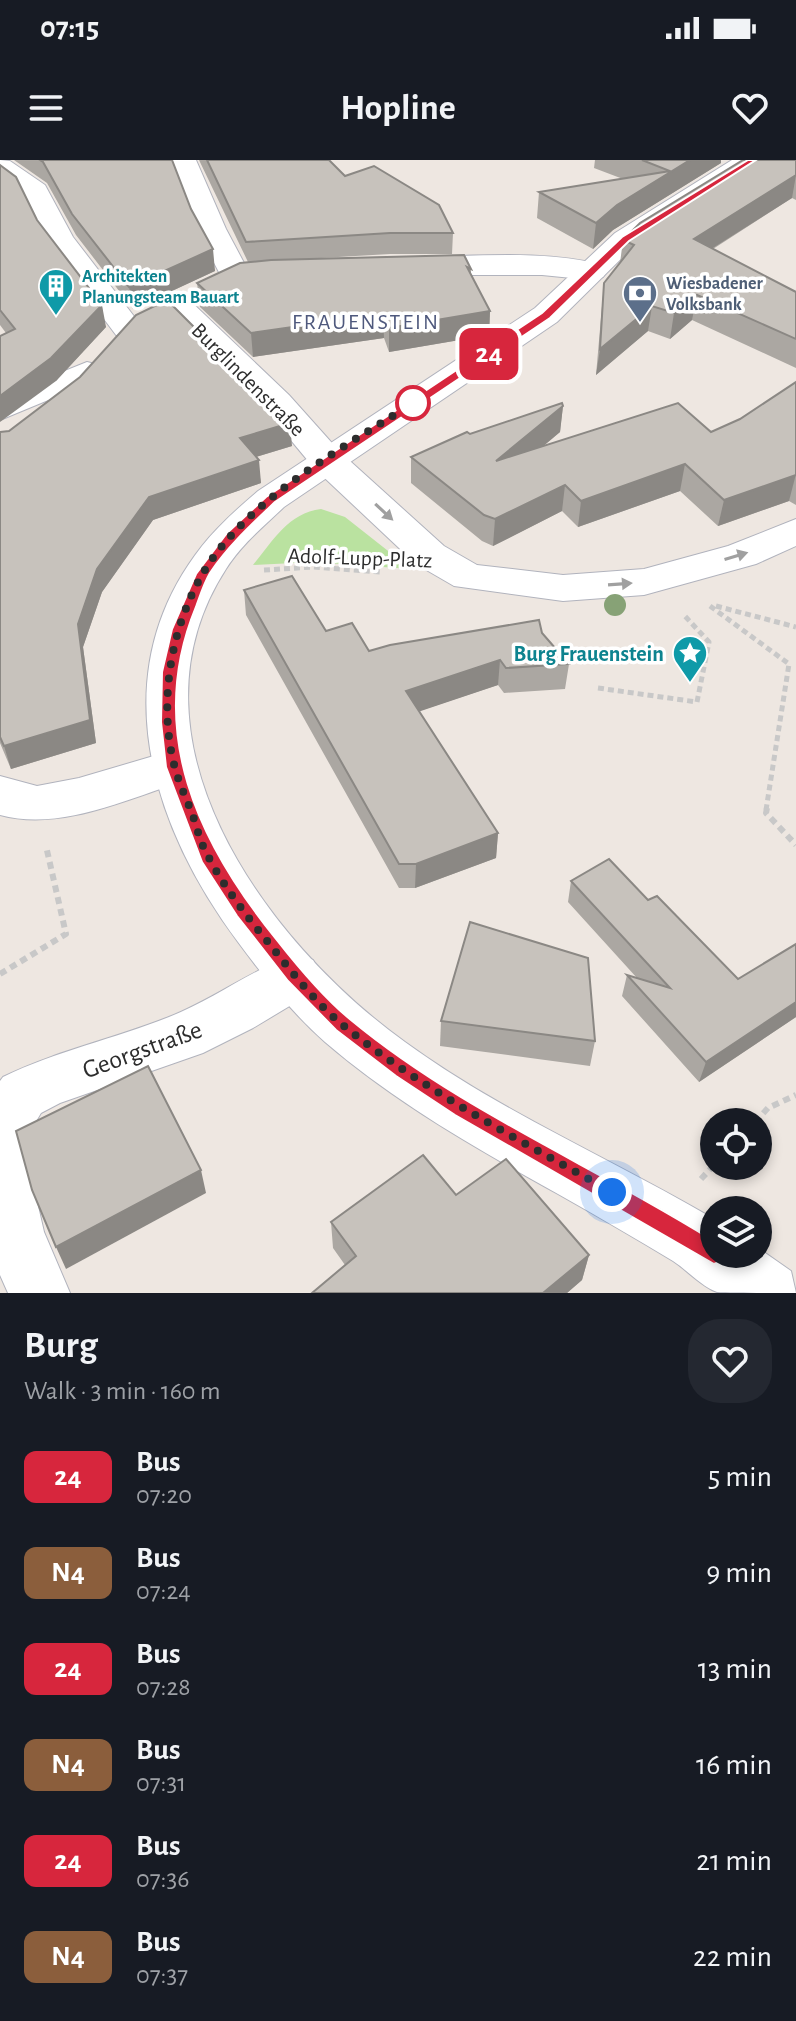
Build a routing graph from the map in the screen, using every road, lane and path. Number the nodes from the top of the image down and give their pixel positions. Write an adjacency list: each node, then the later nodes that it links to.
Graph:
1 (183, 160): 6 (street, Burglindenstraße)
2 (751, 160): 5 (street)
3 (0, 167): 7 (street)
4 (390, 266): 5 (street)
5 (592, 271): 11 (street)
6 (217, 285): 7 (street); 11 (street, Burglindenstraße)
7 (127, 328): 8 (street)
8 (87, 372): 9 (street); 10 (street)
9 (0, 410)
10 (0, 443)
11 (327, 460): 13 (street); 14 (street, Burglindenstraße, one-way to 14)
12 (796, 531): 14 (street, Burglindenstraße, one-way to 12)
13 (203, 574): 14 (path, Adolf-Lupp-Platz); 18 (street)
14 (468, 577)
15 (676, 607): 17 (path)
16 (796, 627): 20 (path)
17 (598, 688)
18 (174, 767): 19 (street); 22 (street)
19 (18, 799): 21 (path)
20 (796, 845)
21 (0, 974)
22 (295, 976): 25 (street, Georgstraße); 27 (street)
23 (796, 1095): 24 (path)
24 (768, 1108)
25 (0, 1130)
26 (0, 1167): 29 (street)
27 (700, 1244)
28 (734, 1268): 30 (street)
29 (39, 1293)
30 (769, 1293)

